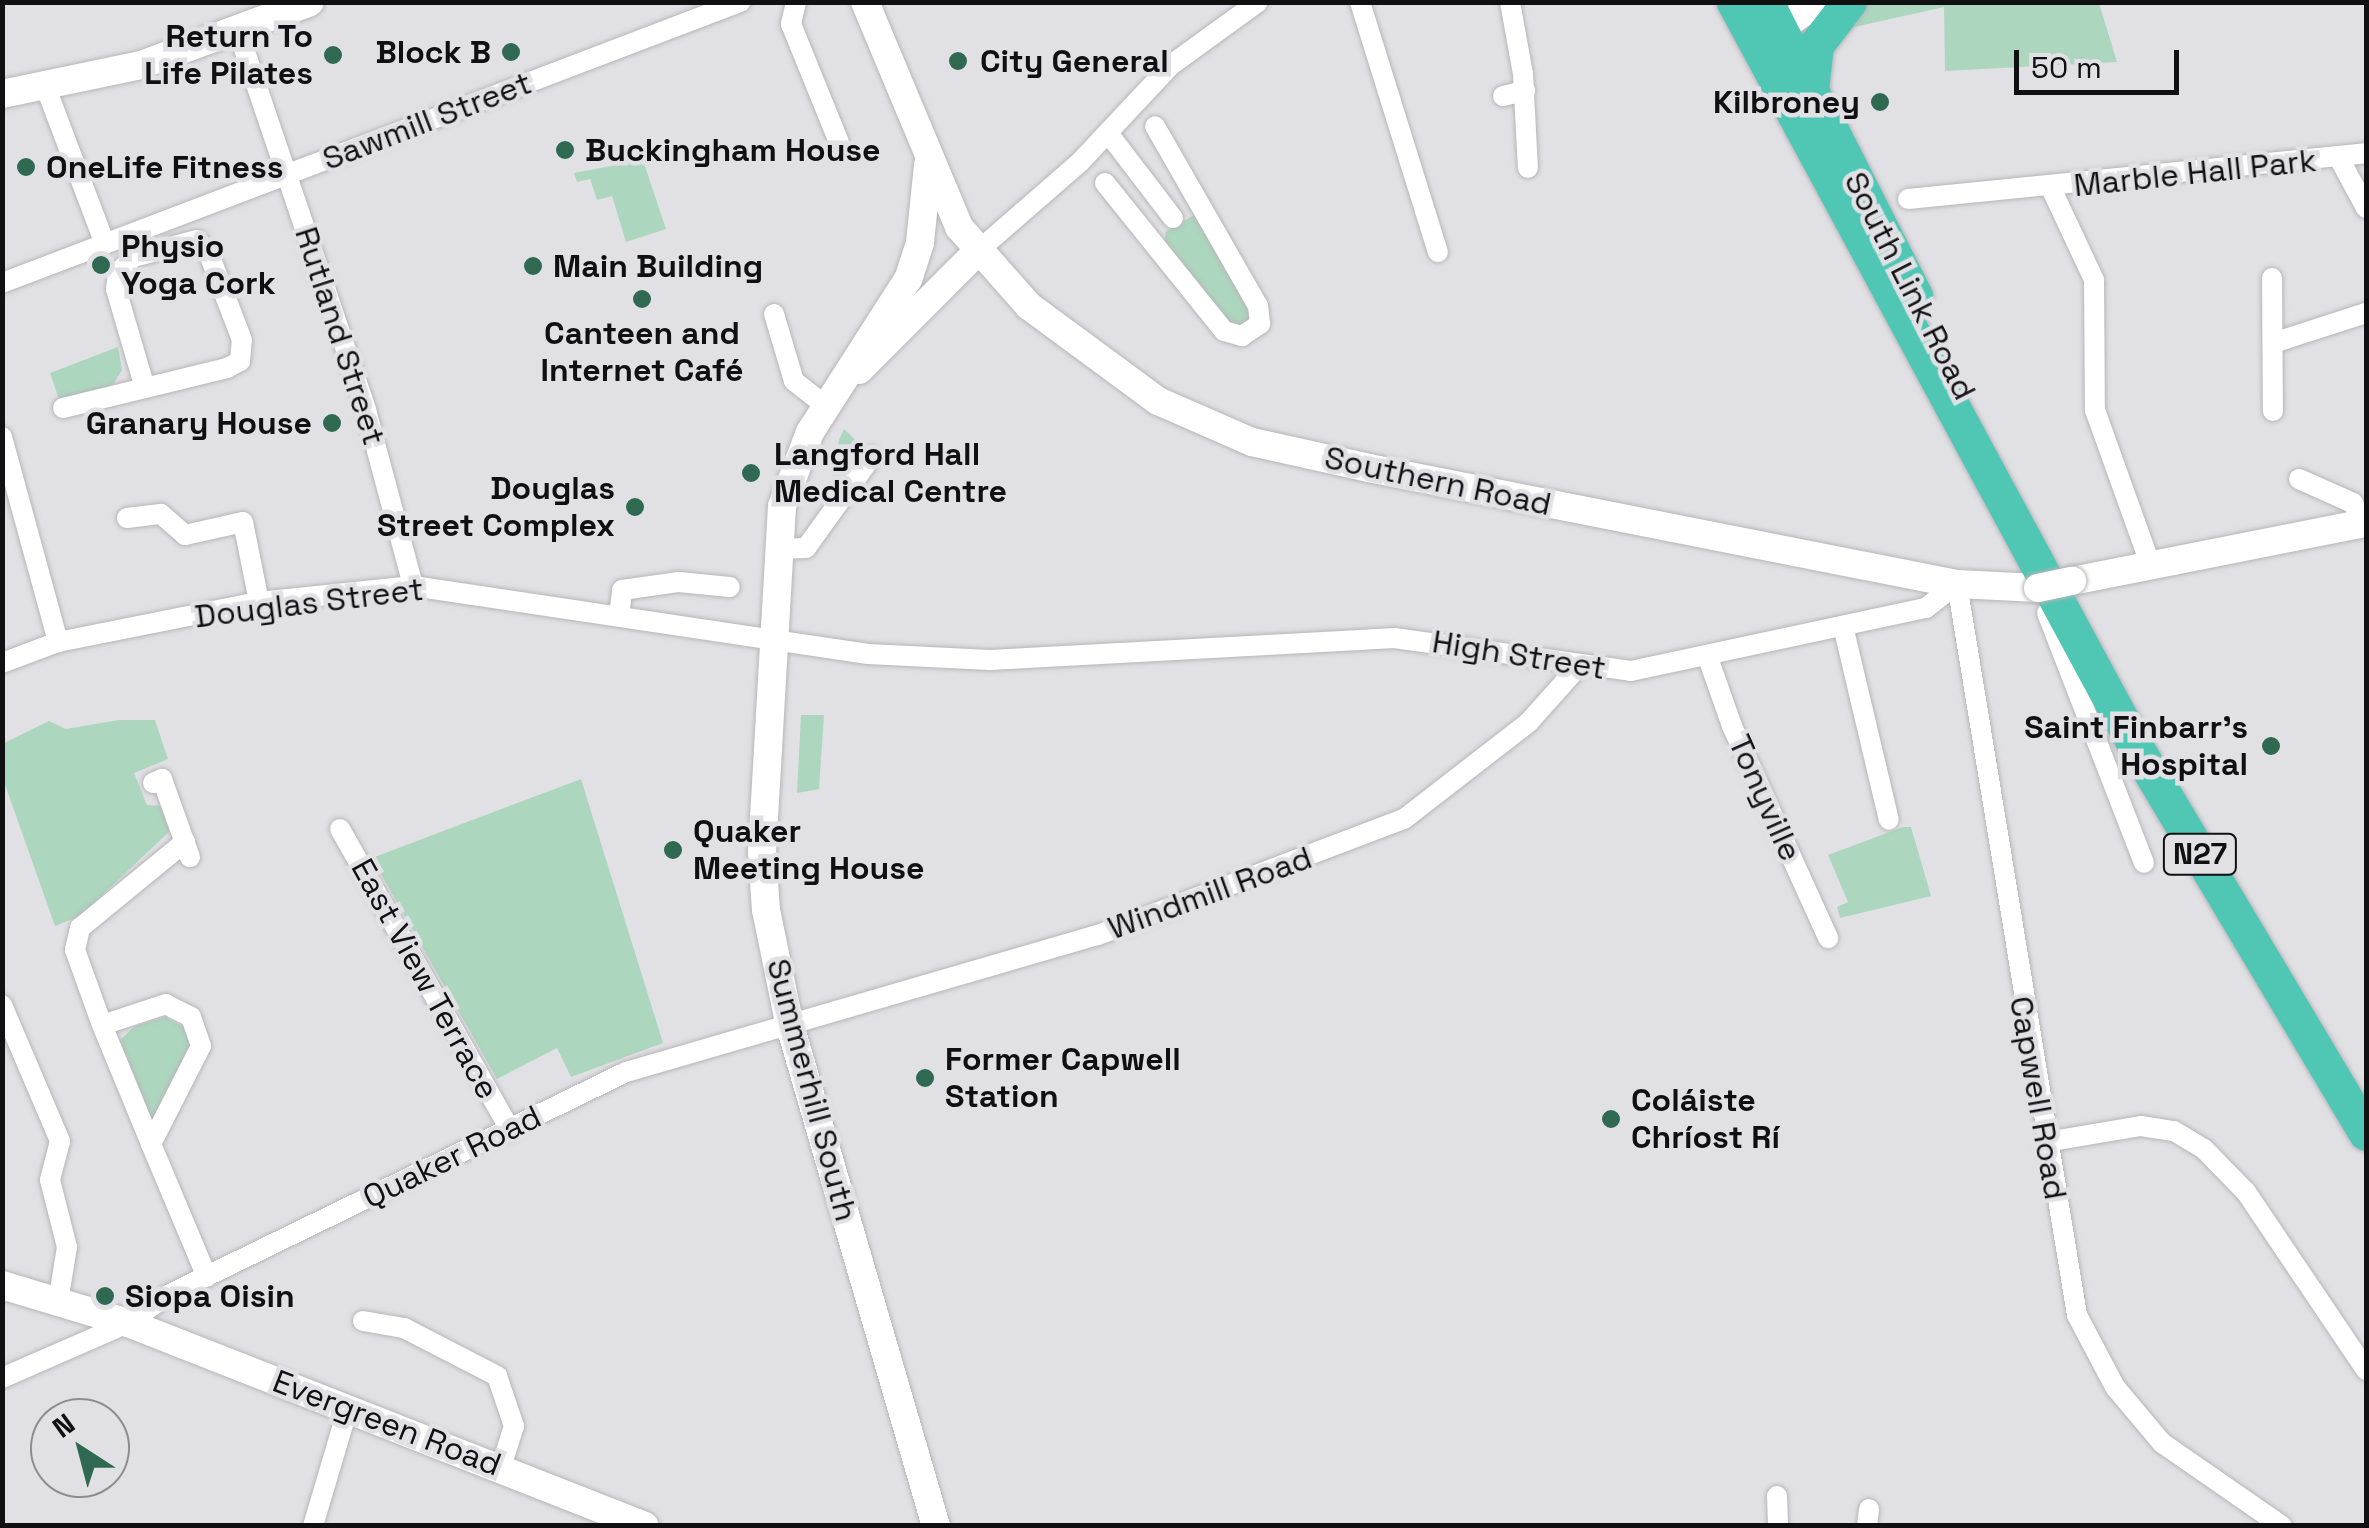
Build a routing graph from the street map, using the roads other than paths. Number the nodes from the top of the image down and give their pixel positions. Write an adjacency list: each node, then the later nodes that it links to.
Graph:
1 (310, 2): 12 (main road)
2 (740, 2): 25 (street, Sawmill Street)
3 (865, 2): 23 (main road, Southern Road)
4 (1258, 2): 19 (street)
5 (1360, 2): 35 (street)
6 (1510, 2): 13 (street)
7 (1734, 2): 11 (highway, N27)
8 (1818, 2): 11 (main road)
9 (1849, 2): 14 (highway)
10 (797, 4): 20 (street)
11 (1768, 25): 14 (highway, South Link Road / N27); 74 (highway, N27)
12 (238, 30): 17 (main road); 25 (street, Rutland Street)
13 (1525, 91): 16 (street); 24 (street)
14 (1811, 93): 52 (highway, South Link Road / N27)
15 (2, 94): 17 (main road)
16 (1503, 96)
17 (50, 99): 33 (street)
18 (1155, 126): 29 (street)
19 (1108, 133): 31 (street); 34 (street)
20 (839, 142)
21 (2366, 153): 22 (street, Marble Hall Park)
22 (2340, 158): 27 (street, Marble Hall Park); 30 (street, Marble Hall Park)
23 (928, 165): 34 (main road, Southern Road); 42 (main road)
24 (1528, 168)
25 (286, 175): 33 (street, Sawmill Street); 54 (street, Rutland Street)
26 (1105, 184): 32 (street)
27 (2051, 188): 28 (street, Marble Hall Park); 51 (street, Marble Hall Park)
28 (1908, 200)
29 (1198, 201): 31 (street); 32 (street)
30 (2366, 208)
31 (1173, 218): 32 (street)
32 (1146, 236)
33 (105, 244): 37 (street, Sawmill Street)
34 (978, 251): 42 (main road); 53 (main road, Southern Road)
35 (1438, 252)
36 (2272, 278): 40 (street)
37 (2, 283)
38 (2366, 312): 40 (street)
39 (774, 314): 42 (street)
40 (2273, 342): 44 (street)
41 (145, 388): 41 (street); 43 (street)
42 (834, 397): 50 (main road, Summerhill South)
43 (63, 408)
44 (2273, 411)
45 (2, 437): 59 (street)
46 (872, 456): 50 (street)
47 (2299, 478): 49 (street)
48 (128, 518): 56 (street)
49 (2365, 524): 51 (main road)
50 (777, 548): 60 (main road, Summerhill South)
51 (2151, 566): 52 (main road)
52 (2067, 580): 53 (main road); 67 (street); 72 (highway, South Link Road / N27)
53 (1956, 584): 58 (street, High Street); 75 (street, Capwell Road)
54 (414, 586): 56 (street, Douglas Street); 57 (street, Douglas Street)
55 (730, 587): 57 (street)
56 (260, 602): 59 (street, Douglas Street)
57 (619, 616): 60 (street, Douglas Street)
58 (1843, 626): 61 (street, High Street); 65 (street)
59 (58, 642): 62 (street, Douglas Street)
60 (772, 644): 63 (street, High Street); 70 (main road, Summerhill South)
61 (1707, 655): 63 (street, High Street); 68 (street, Tonyville)
62 (2, 663)
63 (1578, 667): 70 (street, Windmill Road)
64 (153, 783): 71 (street)
65 (1889, 820)
66 (340, 828): 73 (street, East View Terrace)
67 (2144, 863)
68 (1828, 938)
69 (2, 1005): 79 (street)
70 (790, 1022): 73 (street, Quaker Road); 89 (main road, Summerhill South)
71 (102, 1025): 76 (street); 76 (street)
72 (2366, 1090)
73 (510, 1130): 77 (street, Quaker Road)
74 (2366, 1133)
75 (2046, 1142): 82 (street); 91 (street, Capwell Road)
76 (151, 1144): 77 (street)
77 (207, 1277): 81 (street, Quaker Road)
78 (2, 1285): 79 (main road, Evergreen Road)
79 (58, 1302): 81 (main road, Evergreen Road)
80 (363, 1322): 85 (street)
81 (128, 1323): 83 (street, Quaker Road); 84 (main road, Evergreen Road)
82 (2366, 1370)
83 (2, 1378)
84 (348, 1408): 85 (main road, Evergreen Road); 87 (street)
85 (501, 1467): 88 (main road, Evergreen Road)
86 (1777, 1496): 90 (street)
87 (313, 1526)
88 (645, 1526)
89 (936, 1526)
90 (1778, 1526)
91 (2282, 1526)

